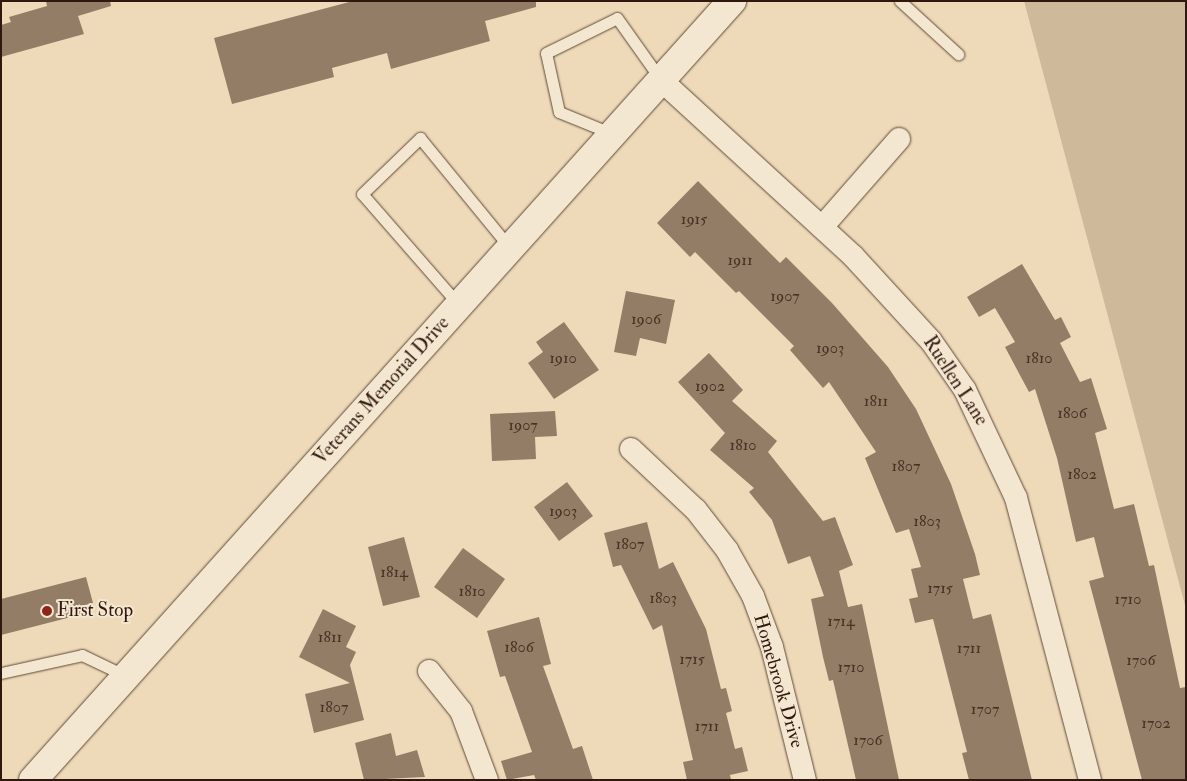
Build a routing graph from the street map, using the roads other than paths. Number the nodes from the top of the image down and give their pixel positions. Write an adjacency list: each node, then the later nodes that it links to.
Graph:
1 (732, 1): 4 (main road, Veterans Memorial Drive)
2 (900, 1): 3 (lane)
3 (958, 54)
4 (661, 80): 5 (main road, Veterans Memorial Drive); 5 (lane); 7 (street, Ruellen Lane)
5 (612, 134): 8 (main road, Veterans Memorial Drive)
6 (899, 139): 7 (street)
7 (822, 227): 17 (street, Ruellen Lane)
8 (510, 248): 9 (main road, Veterans Memorial Drive); 9 (lane)
9 (459, 305): 13 (main road, Veterans Memorial Drive)
10 (630, 449): 16 (street, Homebrook Drive)
11 (429, 671): 15 (street)
12 (1, 673): 13 (lane)
13 (126, 676): 14 (main road, Veterans Memorial Drive)
14 (33, 780)
15 (486, 780)
16 (805, 780)
17 (1090, 780)

